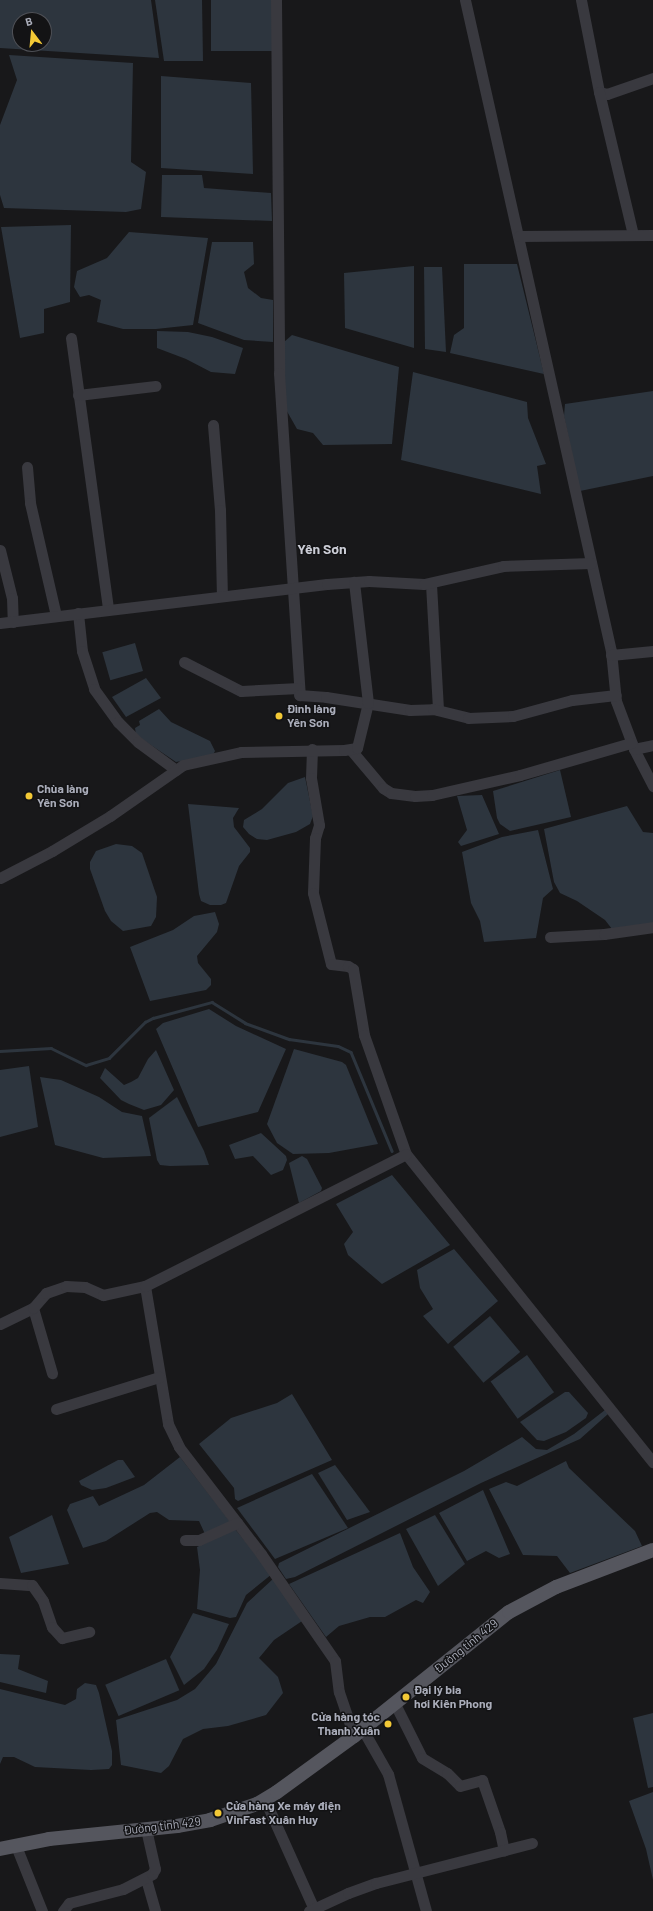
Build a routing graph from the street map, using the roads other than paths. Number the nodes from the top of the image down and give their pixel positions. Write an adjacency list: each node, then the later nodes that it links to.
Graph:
1 (276, 0): 18 (street)
2 (465, 0): 8 (street)
3 (581, 0): 5 (street)
4 (653, 78): 5 (street)
5 (599, 92): 6 (street)
6 (633, 235): 7 (street); 8 (street)
7 (653, 235)
8 (519, 236): 15 (street)
9 (71, 338): 11 (street)
10 (155, 386): 11 (street)
11 (78, 394): 20 (street)
12 (213, 425): 19 (street)
13 (27, 467): 22 (street)
14 (0, 550): 23 (street)
15 (591, 563): 17 (street); 26 (street)
16 (354, 582): 17 (street); 18 (street); 30 (street)
17 (431, 584): 31 (street)
18 (294, 588): 19 (street); 28 (street)
19 (222, 595): 20 (street)
20 (108, 609): 21 (street)
21 (78, 613): 22 (street); 36 (street)
22 (56, 616): 23 (street)
23 (13, 622): 24 (street)
24 (0, 623)
25 (653, 651): 26 (street)
26 (611, 655): 29 (street)
27 (184, 662): 28 (street)
28 (300, 693): 30 (street)
29 (616, 695): 31 (street); 33 (street)
30 (368, 703): 31 (street); 35 (street)
31 (438, 710)
32 (653, 745): 33 (street)
33 (632, 746): 35 (street); 37 (street)
34 (312, 749): 35 (street); 36 (street); 41 (street)
35 (351, 750)
36 (176, 770): 38 (street)
37 (653, 786)
38 (0, 878)
39 (653, 927): 40 (street)
40 (550, 937)
41 (406, 1154): 42 (street); 48 (street)
42 (145, 1286): 43 (street); 46 (street)
43 (33, 1308): 44 (street); 45 (street)
44 (0, 1324)
45 (52, 1373)
46 (159, 1377): 47 (street); 49 (street)
47 (56, 1409)
48 (653, 1462)
49 (238, 1523): 50 (street); 55 (street)
50 (185, 1540)
51 (653, 1550): 54 (main road, Đường tỉnh 429)
52 (0, 1583): 53 (street)
53 (89, 1632)
54 (395, 1704): 55 (main road, Đường tỉnh 429); 61 (street)
55 (359, 1733): 56 (main road, Đường tỉnh 429); 62 (street)
56 (265, 1800): 57 (main road, Đường tỉnh 429); 64 (street)
57 (146, 1829): 59 (main road, Đường tỉnh 429); 63 (street)
58 (532, 1843): 61 (street)
59 (16, 1846): 60 (main road, Đường tỉnh 429); 65 (street)
60 (0, 1849)
61 (504, 1851): 62 (street)
62 (415, 1875): 64 (street); 68 (street)
63 (146, 1879): 66 (street); 67 (street)
64 (311, 1910)
65 (42, 1911)
66 (63, 1911)
67 (155, 1911)
68 (426, 1911)

